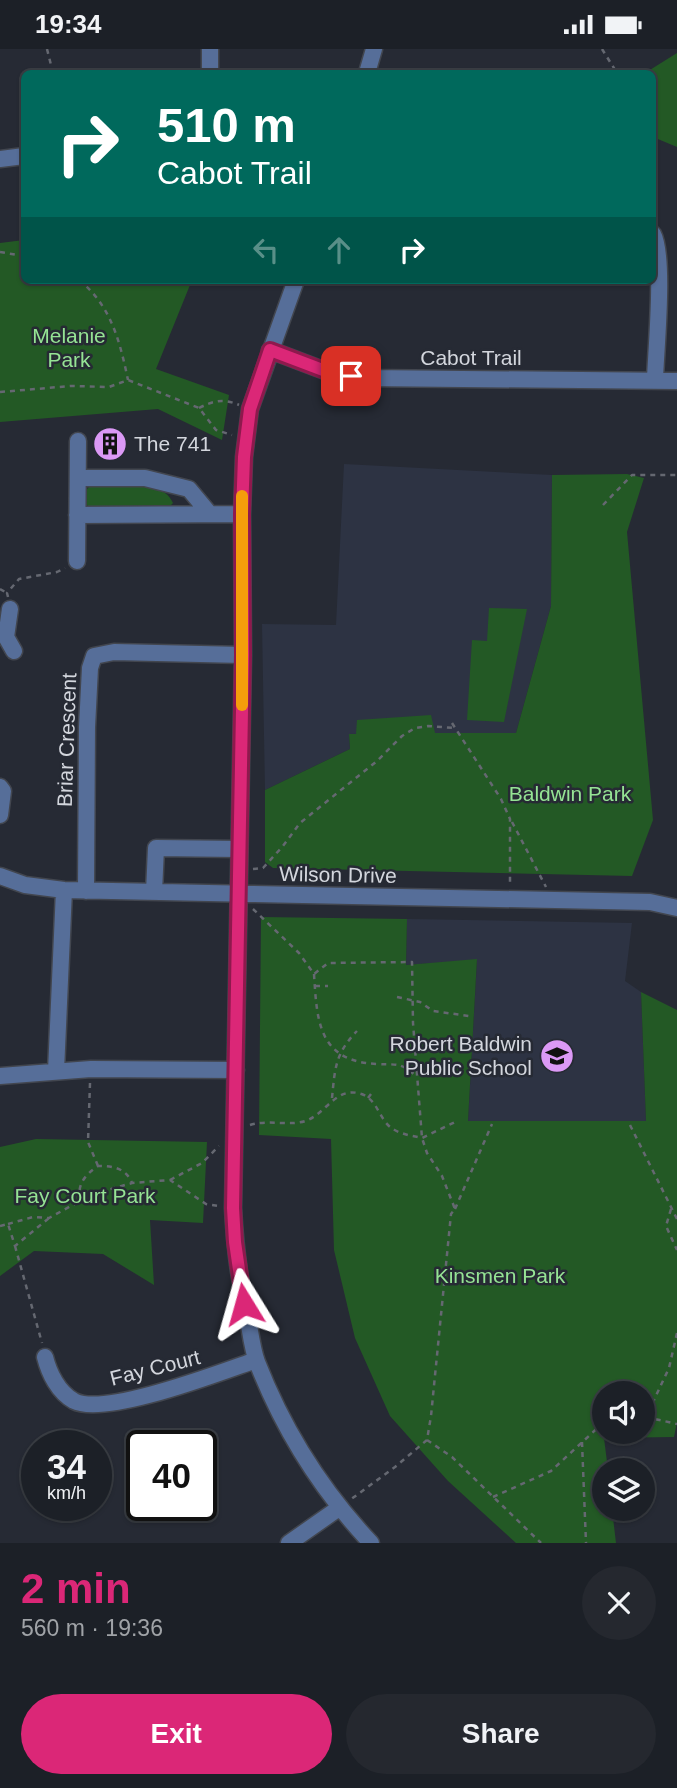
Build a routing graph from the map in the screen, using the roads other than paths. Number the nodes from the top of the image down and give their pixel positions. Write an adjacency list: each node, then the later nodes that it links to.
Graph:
1 (210, 49): 3 (street)
2 (374, 49): 4 (street)
3 (210, 70)
4 (368, 70)
5 (21, 156): 6 (street)
6 (0, 159)
7 (656, 240): 10 (street)
8 (295, 284): 9 (street)
9 (270, 350): 10 (street, Cabot Trail); 15 (street)
10 (655, 379): 11 (street, Cabot Trail)
11 (677, 380)
12 (78, 441): 13 (street)
13 (78, 478): 14 (street); 16 (street)
14 (209, 513): 15 (street); 16 (street)
15 (242, 514): 20 (street)
16 (77, 515): 17 (street)
17 (77, 561)
18 (9, 601): 19 (street)
19 (7, 640)
20 (243, 655): 23 (street); 26 (street, Briar Crescent)
21 (0, 787): 22 (street)
22 (0, 815)
23 (239, 849): 27 (street); 28 (street)
24 (0, 876): 25 (street, Wilson Drive)
25 (64, 890): 26 (street, Wilson Drive); 30 (street)
26 (86, 891): 27 (street, Wilson Drive)
27 (154, 892): 28 (street, Wilson Drive)
28 (237, 894): 29 (street, Wilson Drive); 31 (street)
29 (677, 908)
30 (56, 1070): 31 (street); 32 (street)
31 (236, 1070): 34 (street)
32 (0, 1076)
33 (45, 1357): 34 (street, Fay Court)
34 (256, 1360): 35 (street)
35 (339, 1508): 36 (street); 37 (street)
36 (289, 1543)
37 (371, 1543)

